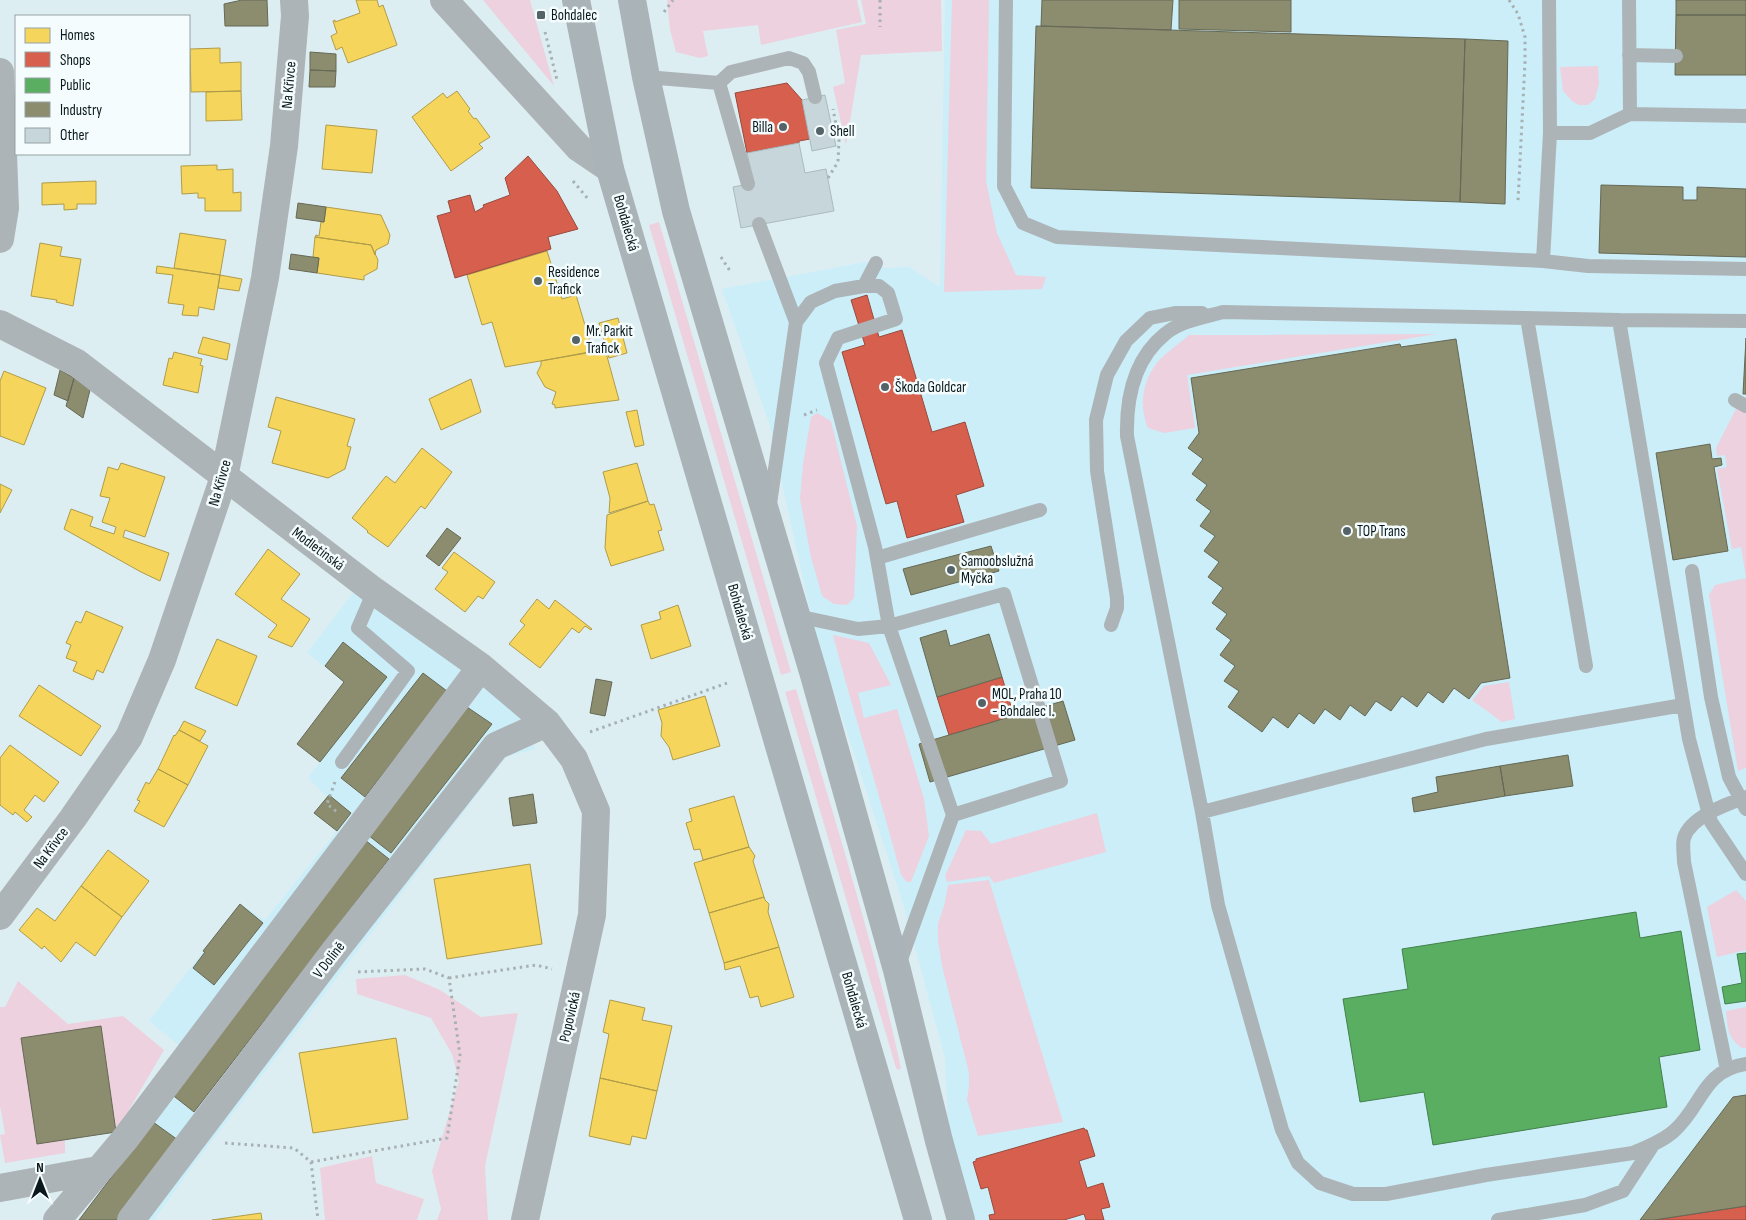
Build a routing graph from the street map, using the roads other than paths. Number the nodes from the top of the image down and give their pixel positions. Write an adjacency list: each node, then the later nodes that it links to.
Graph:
1 (294, 0): 31 (street, Na Křivce)
2 (444, 0): 17 (street)
3 (576, 0): 17 (main road, Bohdalecká)
4 (632, 0): 11 (main road)
5 (1006, 0): 21 (lane)
6 (1549, 0): 16 (lane)
7 (1629, 0): 8 (lane)
8 (1630, 55): 9 (lane); 14 (lane)
9 (1676, 56)
10 (0, 72): 20 (street)
11 (646, 77): 12 (lane); 33 (main road)
12 (719, 83): 13 (lane); 18 (lane)
13 (815, 97)
14 (1630, 114): 15 (lane); 16 (lane)
15 (1746, 116)
16 (1550, 133): 21 (lane)
17 (610, 169): 61 (main road, Bohdalecká)
18 (748, 184)
19 (760, 224): 29 (lane)
20 (0, 239)
21 (1543, 261): 23 (lane)
22 (876, 262): 24 (lane)
23 (1746, 269)
24 (864, 286): 29 (lane); 34 (lane)
25 (1223, 312): 26 (lane); 38 (lane); 47 (lane)
26 (1527, 318): 27 (lane); 40 (lane)
27 (1620, 320): 28 (lane); 42 (lane)
28 (1746, 321)
29 (796, 322): 33 (lane)
30 (0, 324): 31 (street, Modletínská)
31 (224, 477): 36 (street, Modletínská); 51 (street, Na Křivce)
32 (1040, 510): 34 (lane)
33 (768, 519): 37 (main road)
34 (876, 558): 39 (lane)
35 (1692, 571): 45 (lane)
36 (374, 591): 41 (street, Modletínská); 44 (lane)
37 (797, 616): 39 (lane); 52 (main road)
38 (1111, 625)
39 (889, 626): 49 (lane); 49 (lane)
40 (1586, 666)
41 (480, 667): 43 (street, Modletínská); 56 (street)
42 (1683, 705): 47 (lane); 48 (lane)
43 (554, 732): 46 (street, Modletínská); 59 (street, V Dolině)
44 (342, 762)
45 (1744, 802): 48 (lane)
46 (596, 811): 60 (street, Popovická)
47 (1202, 812): 55 (lane)
48 (1708, 814): 50 (lane); 54 (lane)
49 (953, 815): 52 (lane)
50 (1746, 874)
51 (0, 916)
52 (897, 970): 62 (main road)
53 (1746, 1064): 54 (lane)
54 (1727, 1070): 55 (lane)
55 (1654, 1144): 63 (lane)
56 (98, 1170): 57 (street); 58 (street)
57 (0, 1188)
58 (57, 1220)
59 (131, 1220)
60 (525, 1220)
61 (918, 1220)
62 (961, 1220)
63 (1498, 1220)

